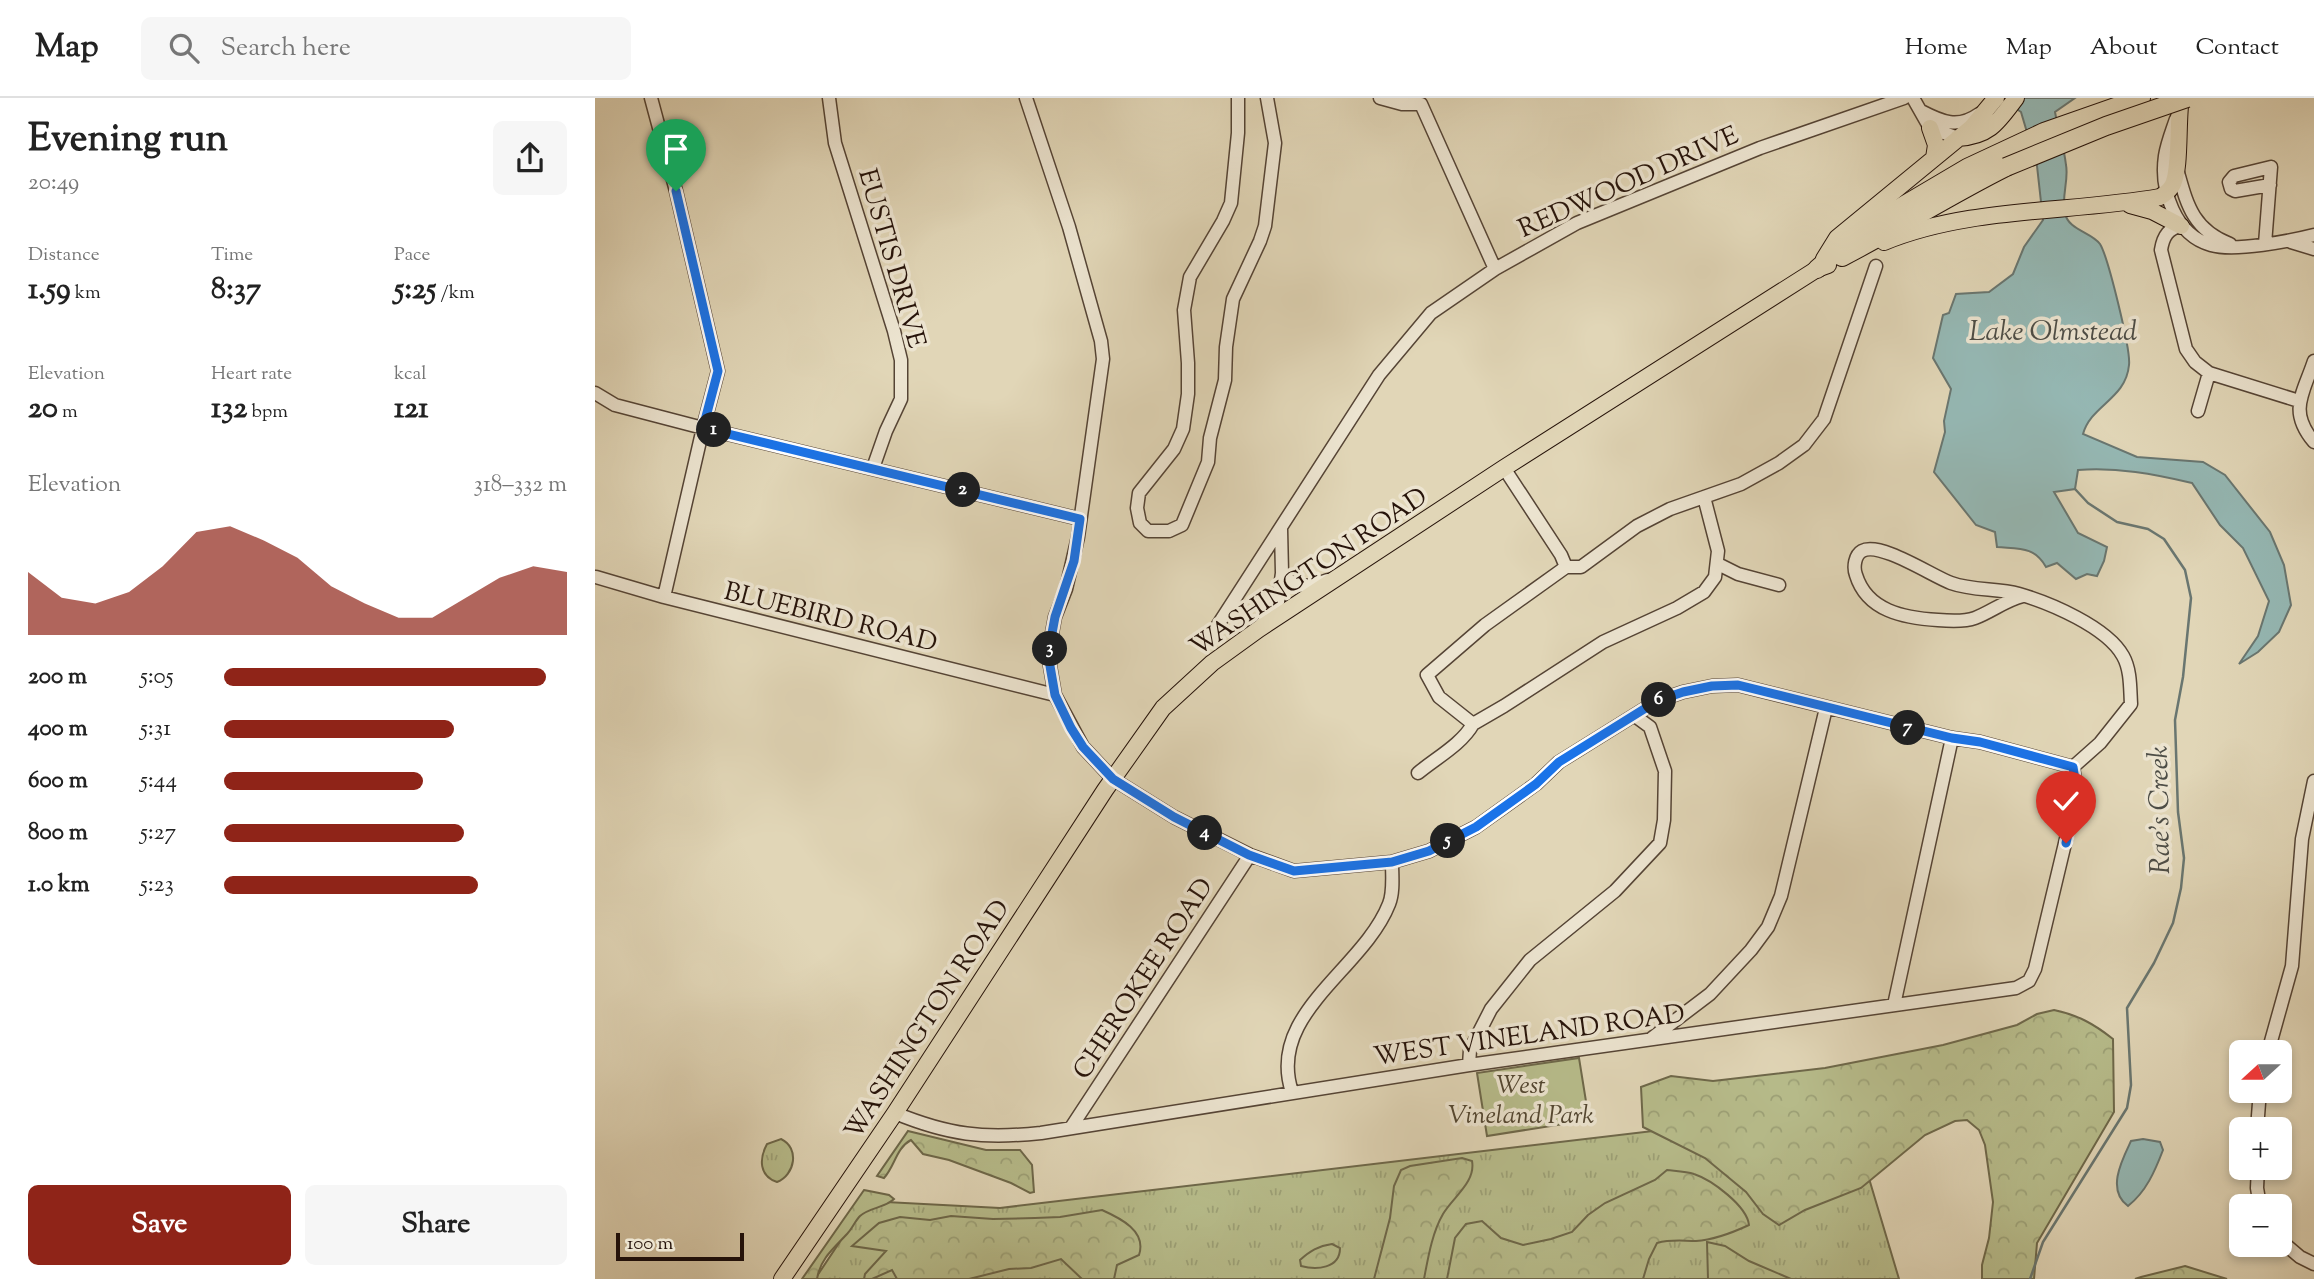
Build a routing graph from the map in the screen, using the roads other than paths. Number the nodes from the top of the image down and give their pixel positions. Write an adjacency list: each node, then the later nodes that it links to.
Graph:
1 (651, 98): 39 (street)
2 (829, 98): 41 (street, EUSTIS DRIVE)
3 (1026, 98): 44 (street)
4 (1238, 98): 5 (street)
5 (1267, 98)
6 (1380, 98): 13 (street)
7 (1904, 98): 32 (street, REDWOOD DRIVE)
8 (1913, 98): 15 (street)
9 (2016, 98): 14 (main road)
10 (2141, 98): 20 (highway)
11 (2181, 98): 16 (main road)
12 (2187, 98): 20 (highway, bridge)
13 (1426, 101): 32 (street)
14 (1996, 107): 15 (street); 18 (main road)
15 (1921, 111): 17 (street)
16 (2177, 116): 21 (main road); 23 (street)
17 (1930, 128): 18 (street); 19 (main road)
18 (1958, 138): 19 (main road)
19 (1934, 158): 33 (main road)
20 (2002, 160): 33 (highway)
21 (2176, 165): 23 (main road); 29 (street)
22 (2270, 185): 28 (street)
23 (2167, 192): 24 (main road, WASHINGTON ROAD); 25 (street)
24 (2121, 202): 25 (main road); 33 (main road, WASHINGTON ROAD)
25 (2181, 226): 29 (street); 35 (street)
26 (2314, 235): 27 (street)
27 (2288, 241): 28 (street); 30 (street)
28 (2265, 244): 29 (street)
29 (2237, 246)
30 (2314, 249)
31 (1876, 265): 43 (street)
32 (1495, 269): 45 (street, REDWOOD DRIVE)
33 (1817, 270): 42 (main road, WASHINGTON ROAD)
34 (2314, 361): 37 (street)
35 (2209, 373): 37 (street); 38 (street)
36 (595, 393): 39 (street)
37 (2299, 401): 40 (street)
38 (2198, 411)
39 (703, 428): 41 (street); 53 (street)
40 (2314, 442)
41 (873, 468): 44 (street)
42 (1504, 468): 47 (street); 49 (main road, WASHINGTON ROAD)
43 (1704, 497): 46 (street); 47 (street)
44 (1080, 519): 56 (street)
45 (1282, 529): 48 (street); 55 (street, REDWOOD DRIVE)
46 (1718, 564): 51 (street); 59 (street)
47 (1566, 567): 59 (street)
48 (1282, 573): 49 (street); 54 (street)
49 (1343, 574): 54 (main road, WASHINGTON ROAD)
50 (596, 578): 53 (street, BLUEBIRD ROAD)
51 (1779, 585)
52 (2023, 596): 52 (street); 61 (street)
53 (664, 597): 56 (street, BLUEBIRD ROAD)
54 (1259, 629): 63 (main road, WASHINGTON ROAD)
55 (1214, 631)
56 (1055, 695): 63 (street)
57 (1826, 708): 58 (street); 60 (street); 69 (street)
58 (1635, 716): 67 (street); 71 (street)
59 (1473, 724): 62 (street)
60 (1952, 738): 61 (street); 68 (street)
61 (2073, 767): 68 (street, WEST VINELAND ROAD)
62 (1418, 773)
63 (1113, 779): 66 (street); 73 (main road, WASHINGTON ROAD)
64 (2314, 781): 65 (street)
65 (2308, 839): 70 (street)
66 (1249, 855): 67 (street); 74 (street, CHEROKEE ROAD)
67 (1392, 862): 72 (street)
68 (1893, 1005): 69 (street, WEST VINELAND ROAD)
69 (1651, 1039): 71 (street, WEST VINELAND ROAD)
70 (2272, 1040)
71 (1469, 1065): 72 (street, WEST VINELAND ROAD)
72 (1291, 1092): 74 (street, WEST VINELAND ROAD)
73 (895, 1113): 74 (street, WEST VINELAND ROAD); 77 (main road, WASHINGTON ROAD)
74 (1072, 1126)
75 (2292, 1250): 76 (street)
76 (2314, 1264)
77 (782, 1279)

